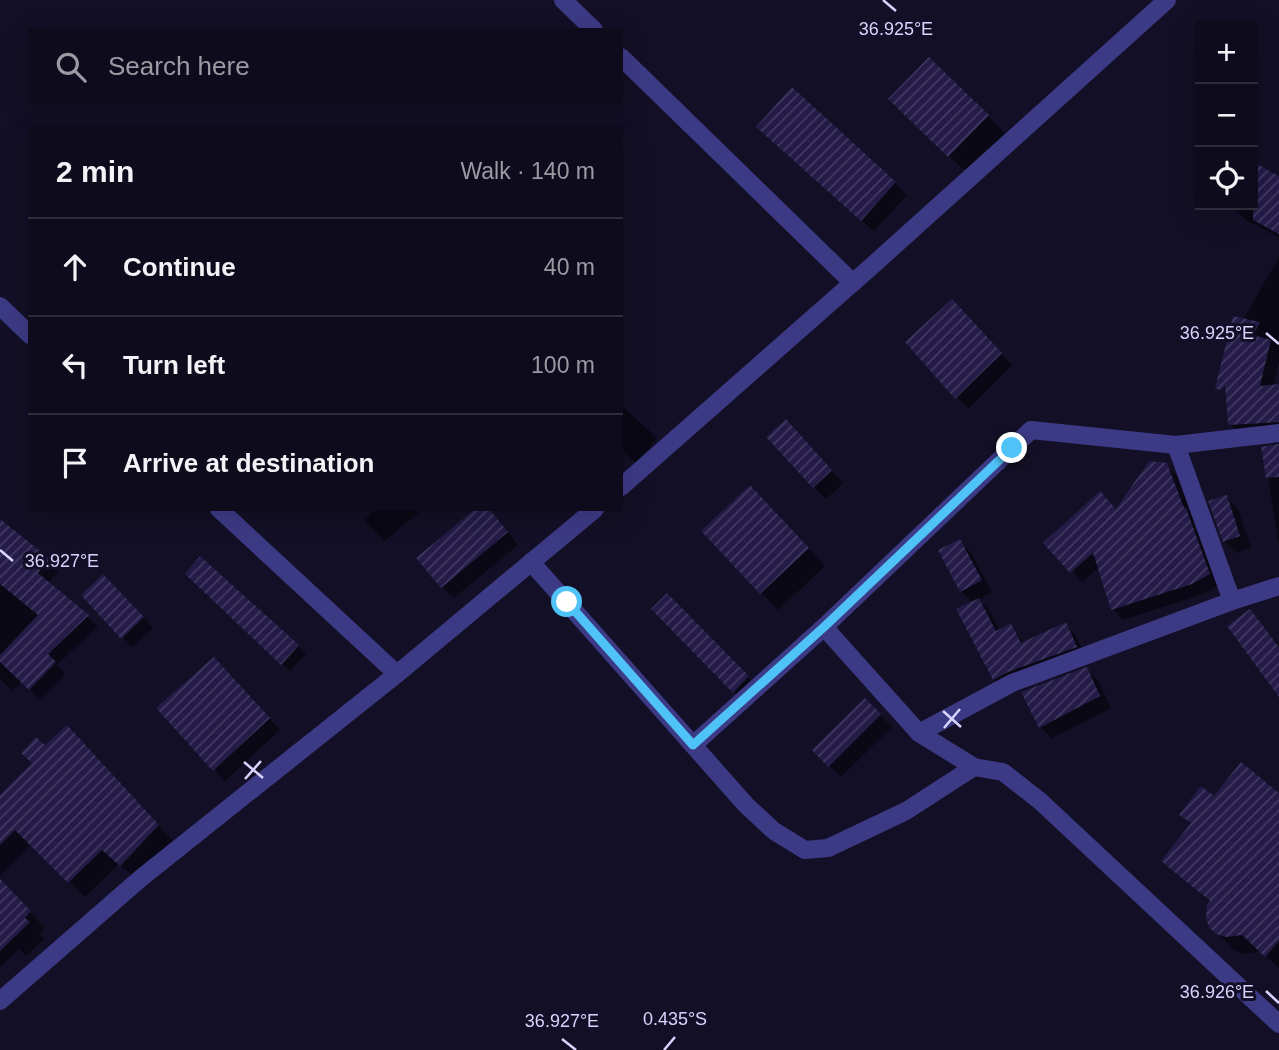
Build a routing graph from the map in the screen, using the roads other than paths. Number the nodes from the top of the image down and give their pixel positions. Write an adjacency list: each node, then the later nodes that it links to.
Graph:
1 (563, 0): 3 (street)
2 (1167, 0): 5 (street)
3 (592, 28)
4 (623, 59): 5 (street)
5 (853, 283): 10 (street)
6 (0, 306): 7 (street)
7 (28, 333)
8 (1279, 433): 9 (street)
9 (1176, 445): 15 (street); 16 (street)
10 (623, 485)
11 (221, 511): 17 (street)
12 (593, 511): 13 (street)
13 (531, 562): 17 (street); 19 (street)
14 (1279, 586): 15 (street)
15 (1231, 601): 18 (street)
16 (824, 627): 18 (street); 19 (street)
17 (397, 674): 21 (street)
18 (919, 733): 20 (street)
19 (693, 745): 20 (street)
20 (974, 766): 22 (street)
21 (0, 1001)
22 (1279, 1024)

